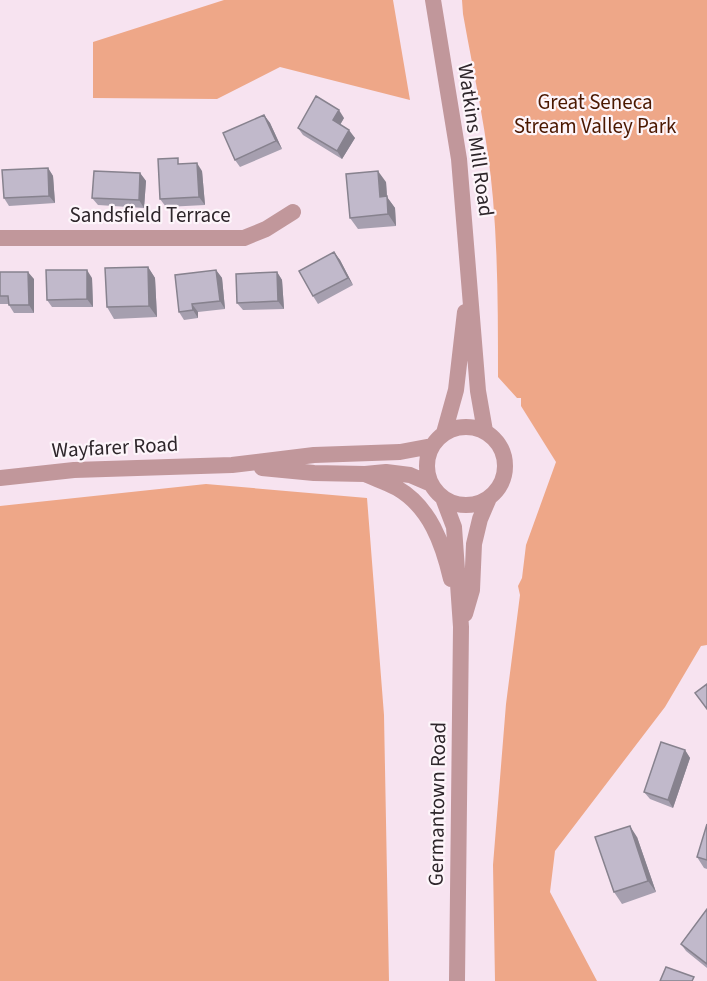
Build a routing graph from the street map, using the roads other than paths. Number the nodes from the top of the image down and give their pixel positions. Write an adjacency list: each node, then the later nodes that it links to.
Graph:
1 (433, 0): 4 (street, Watkins Mill Road)
2 (293, 212): 3 (street, Sandsfield Terrace)
3 (0, 238)
4 (468, 287): 5 (street, Watkins Mill Road); 6 (street, Watkins Mill Road)
5 (485, 432): 6 (street); 13 (street)
6 (444, 433): 7 (street)
7 (432, 446): 8 (street, Wayfarer Road); 11 (street)
8 (232, 465): 9 (street, Wayfarer Road); 10 (street, Wayfarer Road)
9 (365, 474): 11 (street, Wayfarer Road); 14 (street)
10 (0, 478)
11 (431, 484): 12 (street)
12 (443, 498): 13 (street); 14 (street, Germantown Road)
13 (489, 498): 14 (street, Germantown Road)
14 (461, 627): 15 (street, Germantown Road)
15 (457, 981)

